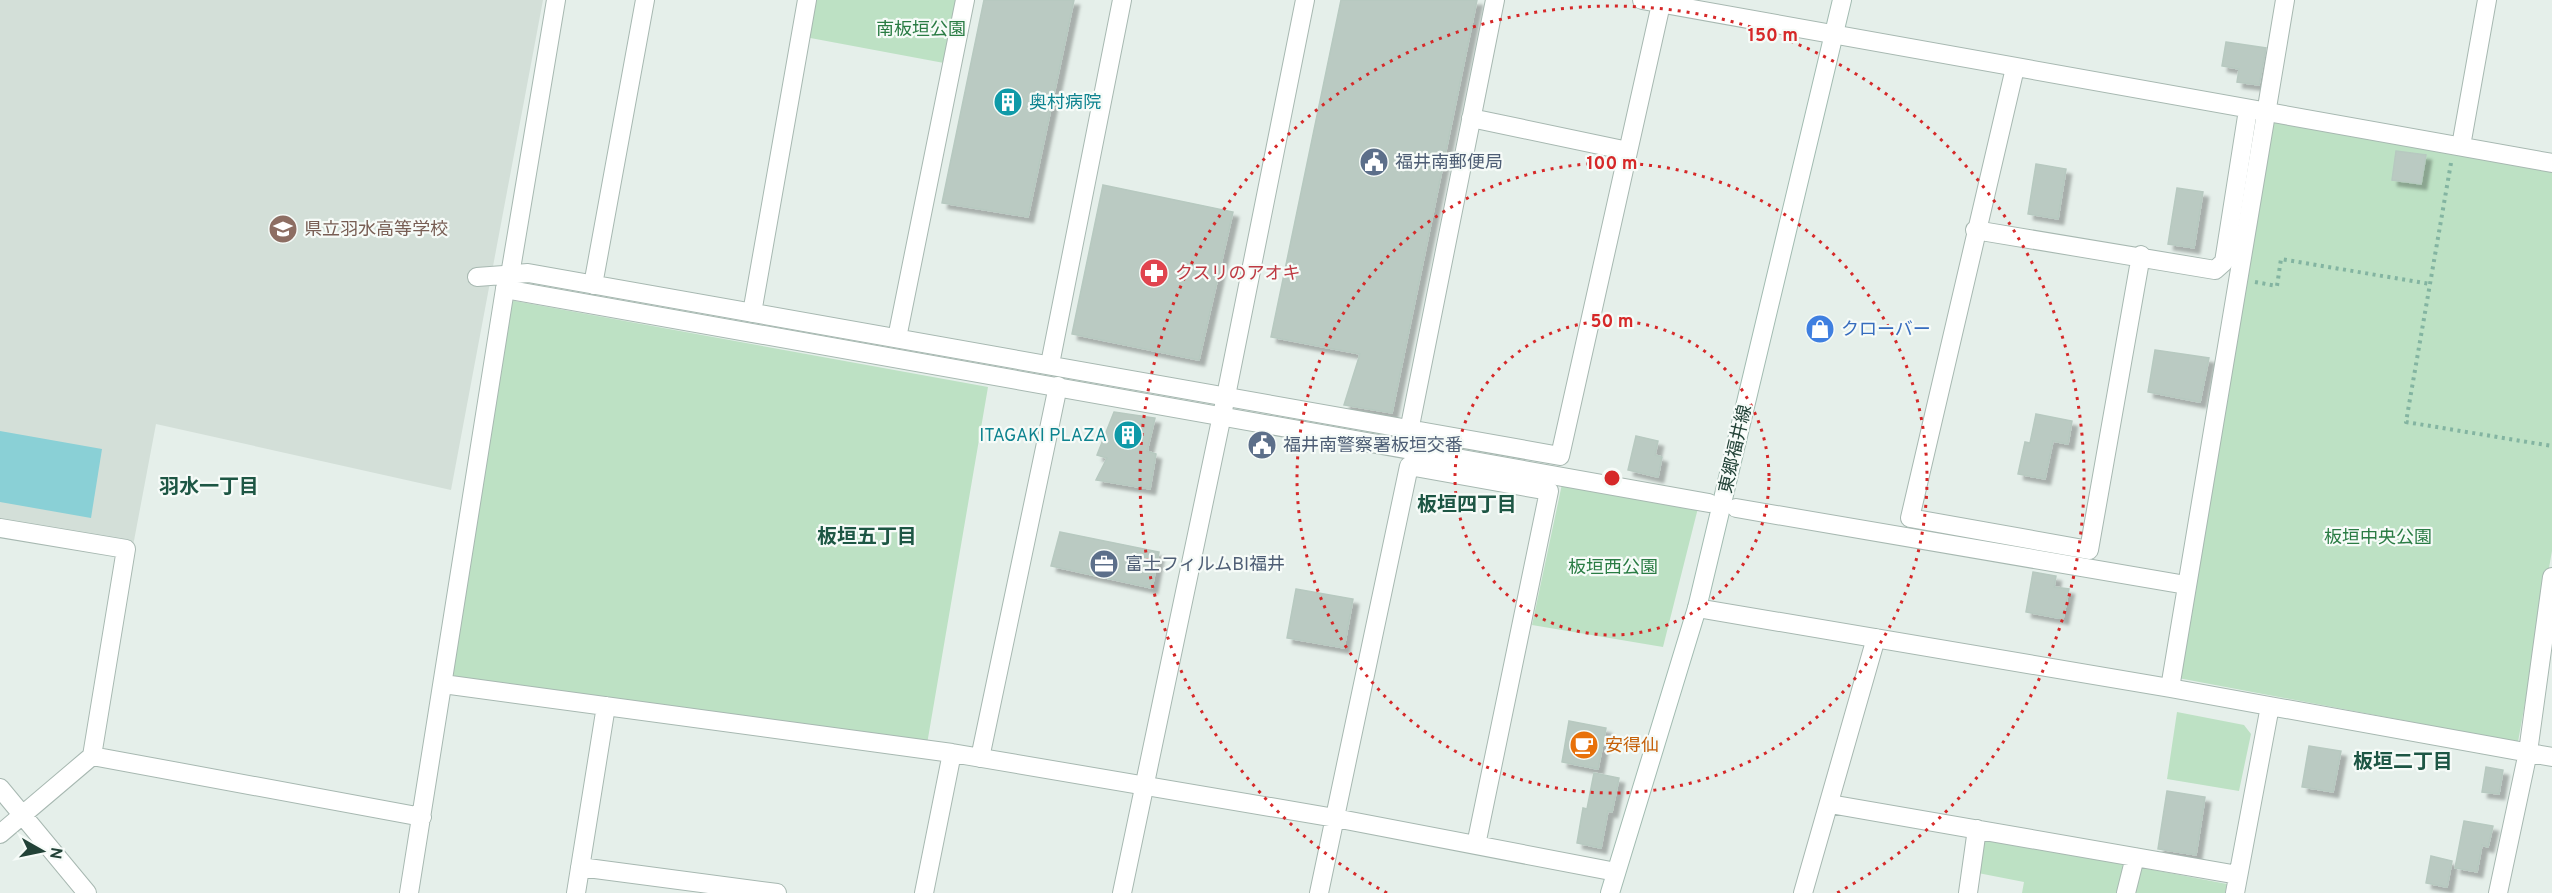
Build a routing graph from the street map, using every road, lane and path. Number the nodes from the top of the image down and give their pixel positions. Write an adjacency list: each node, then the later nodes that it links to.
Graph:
1 (556, 0): 24 (street)
2 (645, 0): 26 (street)
3 (807, 0): 27 (street)
4 (965, 0): 28 (street)
5 (1122, 0): 29 (street)
6 (1305, 0): 31 (street)
7 (1495, 0): 16 (street)
8 (1642, 0): 12 (street)
9 (1842, 0): 13 (street, 東郷福井線)
10 (2285, 0): 15 (street)
11 (2487, 0): 17 (street)
12 (1661, 4): 13 (street); 18 (street)
13 (1833, 35): 14 (street); 40 (street, 東郷福井線)
14 (2015, 68): 15 (street); 20 (street)
15 (2257, 111): 17 (street); 21 (street); 23 (street)
16 (1471, 118): 18 (street); 33 (street)
17 (2457, 150): 19 (street); 25 (path)
18 (1628, 151): 33 (street)
19 (2552, 163)
20 (1975, 230): 21 (street); 21 (street)
21 (2140, 255)
22 (477, 277): 24 (street)
23 (2238, 280): 25 (path); 38 (street)
24 (508, 282): 26 (street); 30 (street); 43 (street)
25 (2430, 284): 34 (path)
26 (593, 285): 27 (street)
27 (752, 313): 28 (street)
28 (897, 338): 29 (street)
29 (1050, 364): 31 (street)
30 (1058, 386): 32 (street); 50 (street)
31 (1226, 396): 32 (street); 33 (street)
32 (1222, 416): 35 (street); 51 (street)
33 (1409, 431)
34 (2552, 447)
35 (1709, 503)
36 (1736, 508): 38 (street)
37 (0, 528): 48 (street)
38 (2186, 585): 42 (street)
39 (2551, 586): 46 (street)
40 (1697, 608): 41 (street); 62 (street, 東郷福井線)
41 (1876, 638): 45 (street); 53 (street)
42 (2171, 682)
43 (443, 684): 44 (street); 55 (street)
44 (606, 706): 47 (street); 61 (street)
45 (2270, 706): 46 (street); 63 (street)
46 (2528, 752): 49 (street); 75 (street)
47 (952, 753): 50 (street); 68 (street)
48 (92, 756): 54 (street); 55 (street)
49 (2552, 757)
50 (980, 758): 51 (street)
51 (1144, 787): 56 (street); 69 (street)
52 (0, 788): 54 (street)
53 (1830, 804): 57 (street); 72 (street)
54 (22, 815): 58 (street); 64 (street)
55 (422, 817): 65 (street)
56 (1335, 818): 59 (street); 59 (street); 70 (street)
57 (1977, 830): 60 (street); 73 (street)
58 (0, 834)
59 (1476, 845): 62 (street)
60 (2135, 857): 63 (street); 74 (street)
61 (580, 867): 66 (street); 67 (street)
62 (1616, 872): 71 (street, 東郷福井線)
63 (2236, 884)
64 (87, 893)
65 (409, 893)
66 (576, 893)
67 (777, 893)
68 (924, 893)
69 (1122, 893)
70 (1319, 893)
71 (1610, 893)
72 (1803, 893)
73 (1968, 893)
74 (2126, 893)
75 (2498, 893)

